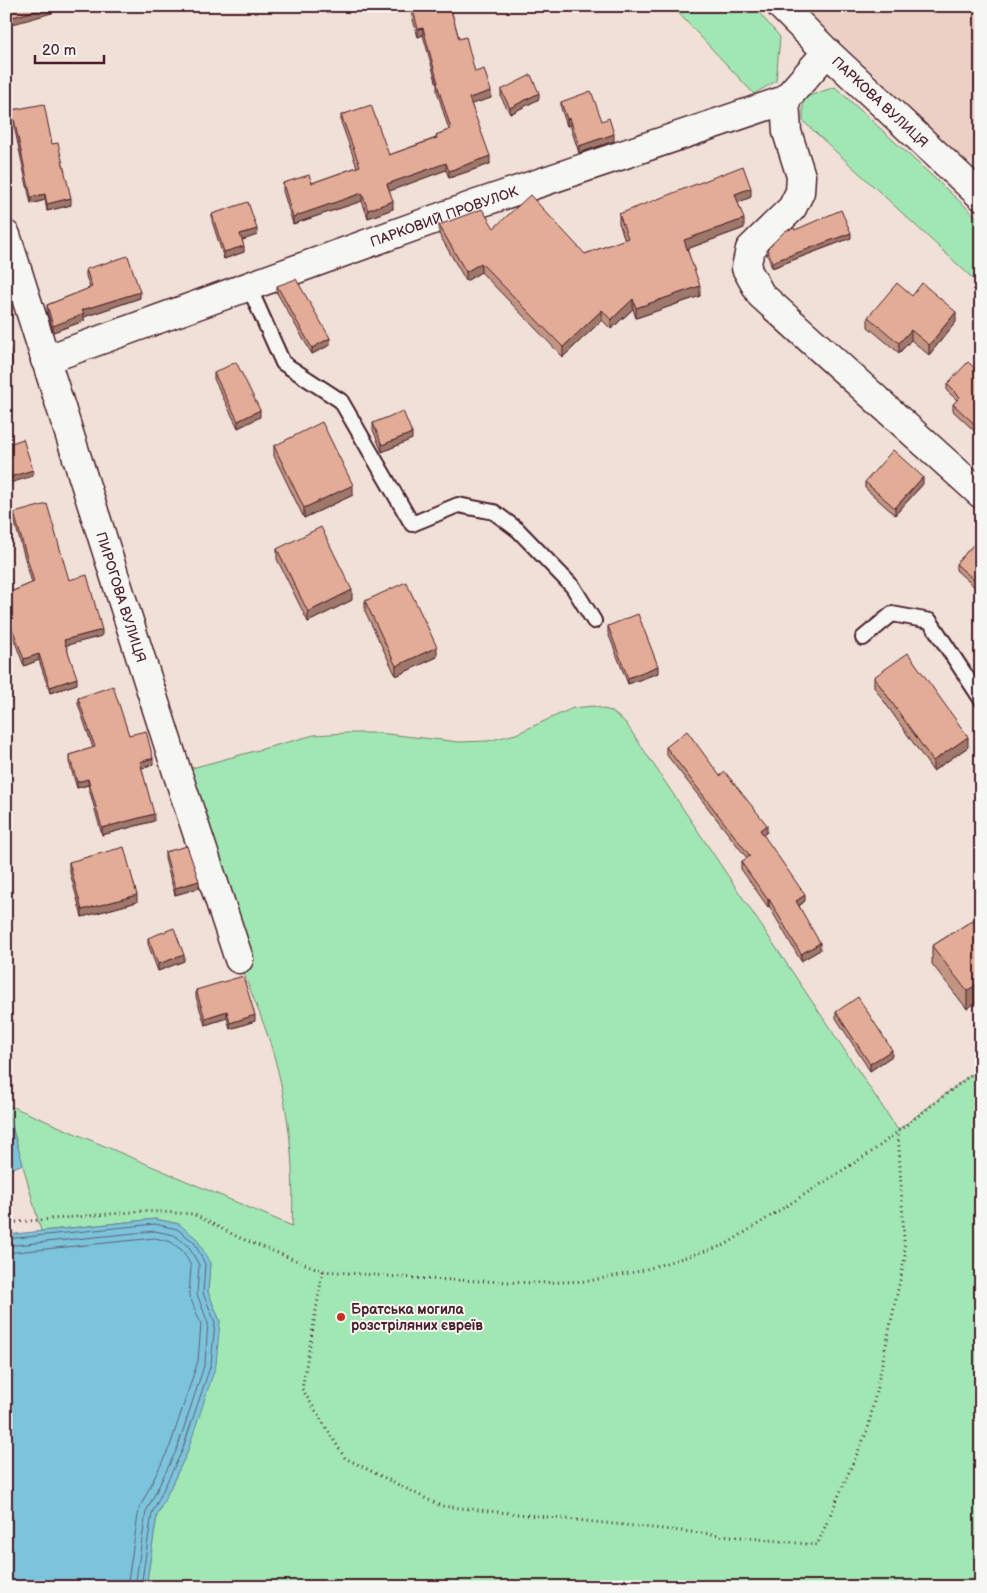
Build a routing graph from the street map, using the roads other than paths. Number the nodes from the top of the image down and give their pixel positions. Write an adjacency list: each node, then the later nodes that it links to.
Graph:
1 (781, 6): 2 (street, ПАРКОВА ВУЛИЦЯ)
2 (827, 52): 3 (street); 4 (street, ПАРКОВА ВУЛИЦЯ)
3 (785, 100): 6 (street, ПАРКОВИЙ ПРОВУЛОК); 8 (street)
4 (981, 196)
5 (6, 235): 7 (street, ПИРОГОВА ВУЛИЦЯ)
6 (249, 286): 7 (street, ПАРКОВИЙ ПРОВУЛОК); 9 (lane)
7 (45, 360): 12 (street, ПИРОГОВА ВУЛИЦЯ)
8 (981, 494)
9 (594, 621)
10 (863, 638): 11 (lane)
11 (981, 699)
12 (239, 959)

